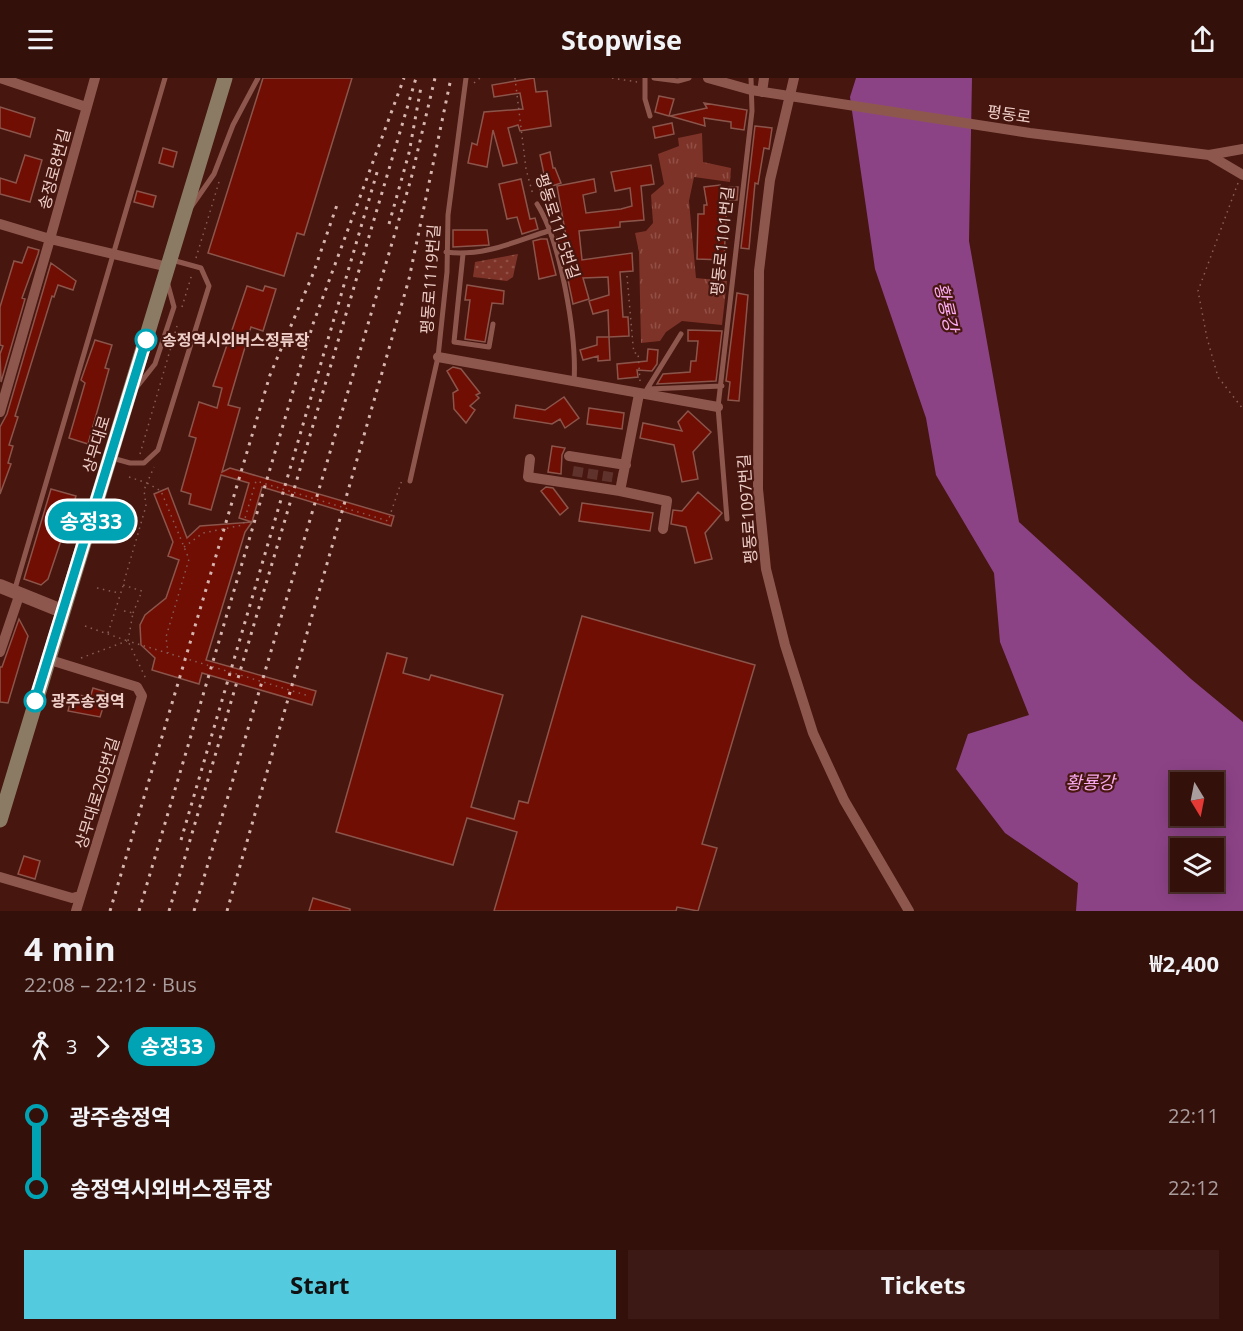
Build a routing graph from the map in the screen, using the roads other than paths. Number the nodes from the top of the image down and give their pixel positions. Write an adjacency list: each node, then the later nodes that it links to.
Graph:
1 (0, 78): 15 (street)
2 (95, 78): 15 (street, 송정로8번길)
3 (165, 78): 27 (lane)
4 (225, 78): 21 (main road, 상무대로)
5 (258, 78): 21 (lane)
6 (466, 78): 25 (lane, 평동로1119번길)
7 (645, 78): 16 (lane)
8 (654, 78): 9 (lane)
9 (689, 78)
10 (708, 78): 13 (street, 평동로)
11 (722, 78): 13 (street, 평동로)
12 (794, 78): 14 (street, 평동로1097번길)
13 (757, 85): 14 (street, 평동로); 35 (lane, 평동로1101번길)
14 (790, 95): 18 (street, 평동로); 57 (street, 평동로1097번길)
15 (86, 107): 24 (street, 송정로8번길)
16 (650, 116)
17 (1243, 148): 18 (street, 평동로)
18 (1209, 155): 19 (street, 평동로)
19 (1242, 175)
20 (537, 204): 23 (lane, 평동로1115번길)
21 (182, 221): 28 (main road, 상무대로)
22 (0, 224): 24 (street)
23 (548, 231): 26 (lane); 34 (lane, 평동로1115번길)
24 (50, 239): 27 (street); 37 (street, 송정로8번길)
25 (446, 252): 26 (lane); 31 (lane, 평동로1119번길)
26 (463, 254): 32 (lane)
27 (112, 255): 28 (street); 48 (lane)
28 (168, 268): 40 (main road, 상무대로); 40 (lane)
29 (493, 324): 32 (lane)
30 (681, 333): 36 (lane)
31 (440, 340): 32 (lane); 33 (lane, 평동로1119번길)
32 (454, 342)
33 (438, 357): 34 (street); 43 (lane, 평동로1119번길)
34 (574, 382): 36 (street)
35 (722, 386): 36 (lane); 38 (lane, 평동로1101번길)
36 (643, 392): 38 (street); 42 (street)
37 (1, 403)
38 (718, 407): 45 (lane, 평동로1101번길)
39 (569, 456): 42 (street)
40 (111, 458): 49 (main road, 상무대로)
41 (531, 459): 44 (street)
42 (626, 465): 44 (street)
43 (410, 481)
44 (620, 491): 46 (street)
45 (727, 519)
46 (663, 529)
47 (0, 586): 48 (street)
48 (17, 594): 49 (street); 50 (street)
49 (62, 611): 51 (main road, 상무대로)
50 (0, 652)
51 (47, 660): 52 (main road, 상무대로); 55 (street, 상무대로205번길)
52 (3, 800): 53 (main road, 상무대로)
53 (0, 820)
54 (0, 877): 55 (street)
55 (80, 896): 56 (street, 상무대로205번길)
56 (76, 911)
57 (909, 911)

